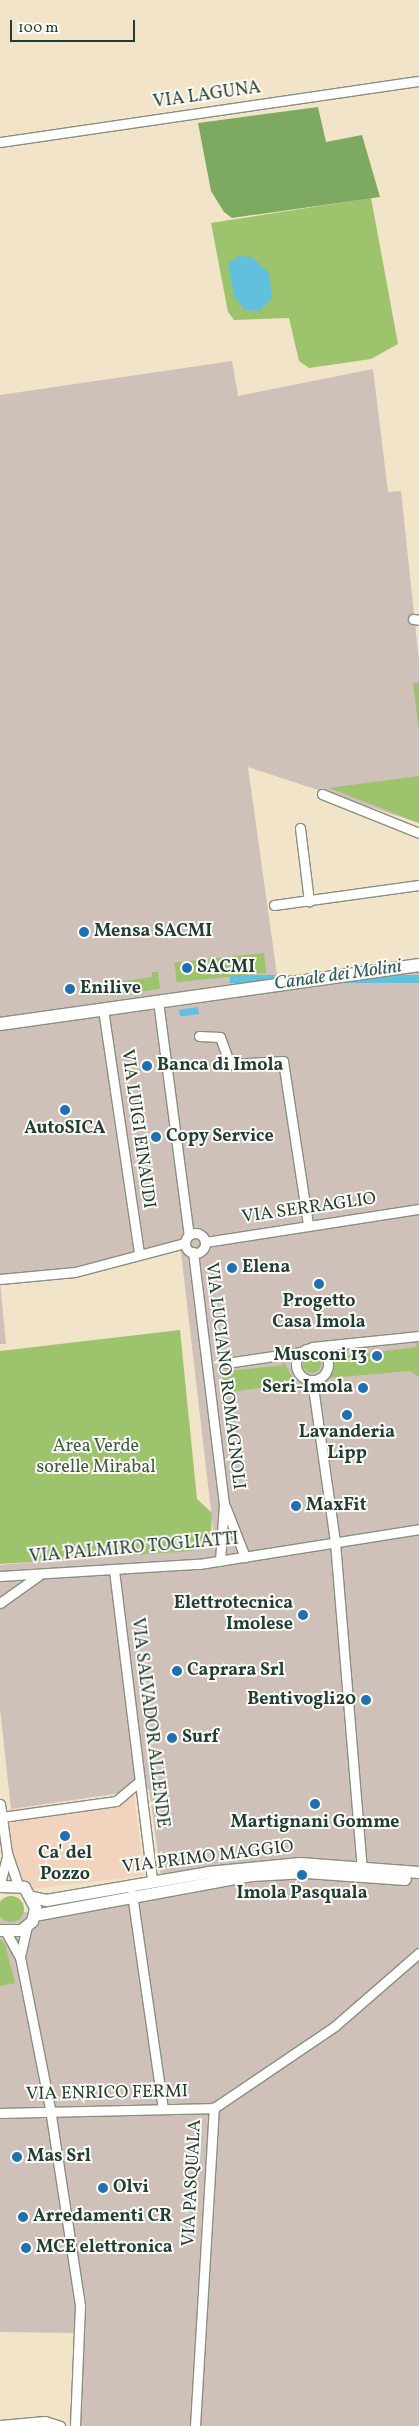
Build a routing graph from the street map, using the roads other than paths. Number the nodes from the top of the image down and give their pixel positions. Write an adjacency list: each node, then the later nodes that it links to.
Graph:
1 (419, 82): 2 (street, VIA LAGUNA)
2 (0, 142)
3 (322, 794): 5 (street)
4 (300, 828): 7 (street)
5 (419, 833)
6 (419, 885): 7 (street)
7 (309, 901): 8 (street)
8 (274, 905)
9 (419, 965): 10 (main road)
10 (158, 1002): 11 (main road); 16 (street)
11 (103, 1009): 12 (main road); 19 (street, VIA LUIGI EINAUDI)
12 (0, 1024)
13 (199, 1036): 15 (street)
14 (419, 1209): 15 (street, VIA SERRAGLIO)
15 (308, 1225): 17 (street, VIA SERRAGLIO)
16 (187, 1239): 17 (street); 18 (street); 19 (street)
17 (205, 1242): 18 (street)
18 (193, 1252): 26 (street, VIA LUCIANO ROMAGNOLI)
19 (139, 1254): 20 (street)
20 (0, 1279)
21 (419, 1336): 22 (street)
22 (312, 1347): 23 (street); 25 (street)
23 (301, 1352): 24 (street); 25 (street)
24 (226, 1363)
25 (312, 1380): 28 (street)
26 (224, 1504): 29 (street, VIA LUCIANO ROMAGNOLI); 30 (street, VIA LUCIANO ROMAGNOLI)
27 (419, 1529): 28 (street, VIA PALMIRO TOGLIATTI)
28 (335, 1542): 29 (street, VIA PALMIRO TOGLIATTI); 39 (street)
29 (245, 1557): 30 (street, VIA PALMIRO TOGLIATTI)
30 (220, 1561): 31 (street, VIA PALMIRO TOGLIATTI)
31 (114, 1570): 32 (street, VIA PALMIRO TOGLIATTI); 35 (street, VIA SALVADOR ALLENDE)
32 (43, 1574): 33 (street, VIA PALMIRO TOGLIATTI); 34 (street)
33 (0, 1576)
34 (0, 1604)
35 (140, 1781): 37 (street); 41 (street, VIA SALVADOR ALLENDE)
36 (0, 1804): 37 (street)
37 (2, 1817): 38 (street)
38 (7, 1853): 43 (street); 44 (street)
39 (362, 1867): 40 (street, VIA PRIMO MAGGIO); 41 (street, VIA PRIMO MAGGIO)
40 (419, 1872)
41 (152, 1880): 46 (street, VIA PRIMO MAGGIO)
42 (419, 1880): 45 (street, VIA PRIMO MAGGIO)
43 (0, 1885): 44 (street)
44 (18, 1885): 46 (street)
45 (132, 1894): 47 (street, VIA PRIMO MAGGIO); 54 (street)
46 (32, 1897): 47 (street)
47 (34, 1914): 48 (street)
48 (27, 1926): 49 (street); 51 (street)
49 (3, 1931): 51 (street)
50 (419, 1953): 52 (street, VIA PASQUALA)
51 (20, 1957): 53 (street)
52 (214, 2108): 54 (street, VIA ENRICO FERMI); 60 (street, VIA PASQUALA)
53 (50, 2109): 54 (street, VIA ENRICO FERMI); 55 (street, VIA ENRICO FERMI); 59 (street)
54 (163, 2110)
55 (0, 2113)
56 (36, 2423): 57 (street); 58 (street)
57 (0, 2425)
58 (60, 2426)
59 (75, 2426)
60 (195, 2426)

